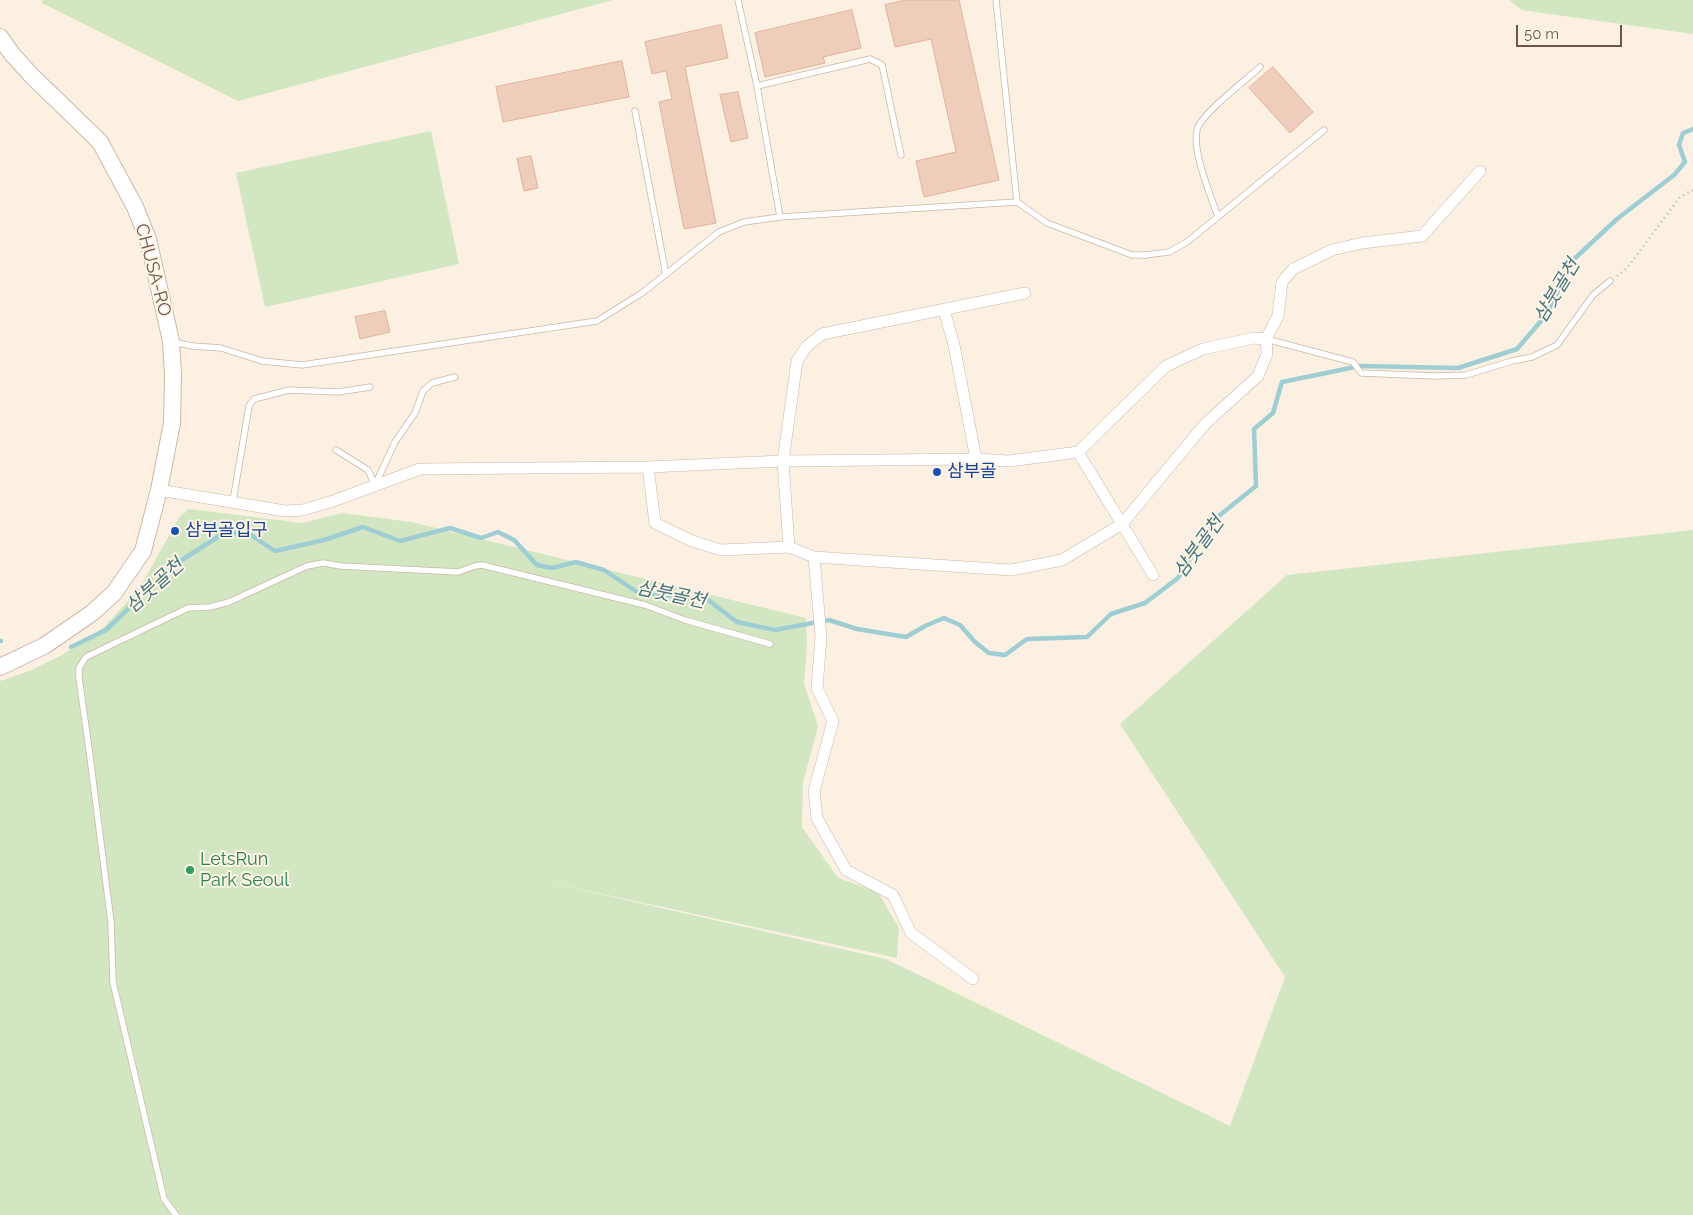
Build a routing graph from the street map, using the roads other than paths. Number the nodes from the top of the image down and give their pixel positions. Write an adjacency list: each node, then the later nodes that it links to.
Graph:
1 (738, 0): 5 (lane)
2 (996, 0): 10 (lane)
3 (0, 37): 18 (street, CHUSA-RO)
4 (1260, 67): 12 (lane)
5 (756, 86): 8 (lane); 11 (lane)
6 (635, 111): 13 (lane)
7 (1324, 130): 12 (lane)
8 (901, 155)
9 (1480, 171): 17 (street)
10 (1017, 202): 11 (lane); 12 (lane)
11 (780, 217): 13 (lane)
12 (1218, 217)
13 (666, 275): 18 (lane)
14 (1610, 281): 17 (lane)
15 (1024, 293): 16 (street)
16 (944, 310): 23 (street); 24 (street)
17 (1266, 339): 22 (street); 29 (street)
18 (171, 341): 27 (street, CHUSA-RO)
19 (454, 377): 26 (lane)
20 (370, 387): 28 (lane)
21 (336, 450): 26 (lane)
22 (1078, 452): 23 (street); 29 (street)
23 (976, 459): 24 (street)
24 (783, 461): 25 (street); 30 (street)
25 (648, 467): 26 (street); 30 (street)
26 (375, 485): 28 (street)
27 (159, 490): 28 (street); 34 (street, CHUSA-RO)
28 (233, 502)
29 (1122, 524): 31 (street); 32 (street)
30 (789, 547): 31 (street)
31 (814, 558): 35 (street)
32 (1153, 575)
33 (770, 644): 36 (lane)
34 (0, 667)
35 (973, 980)
36 (176, 1215)

